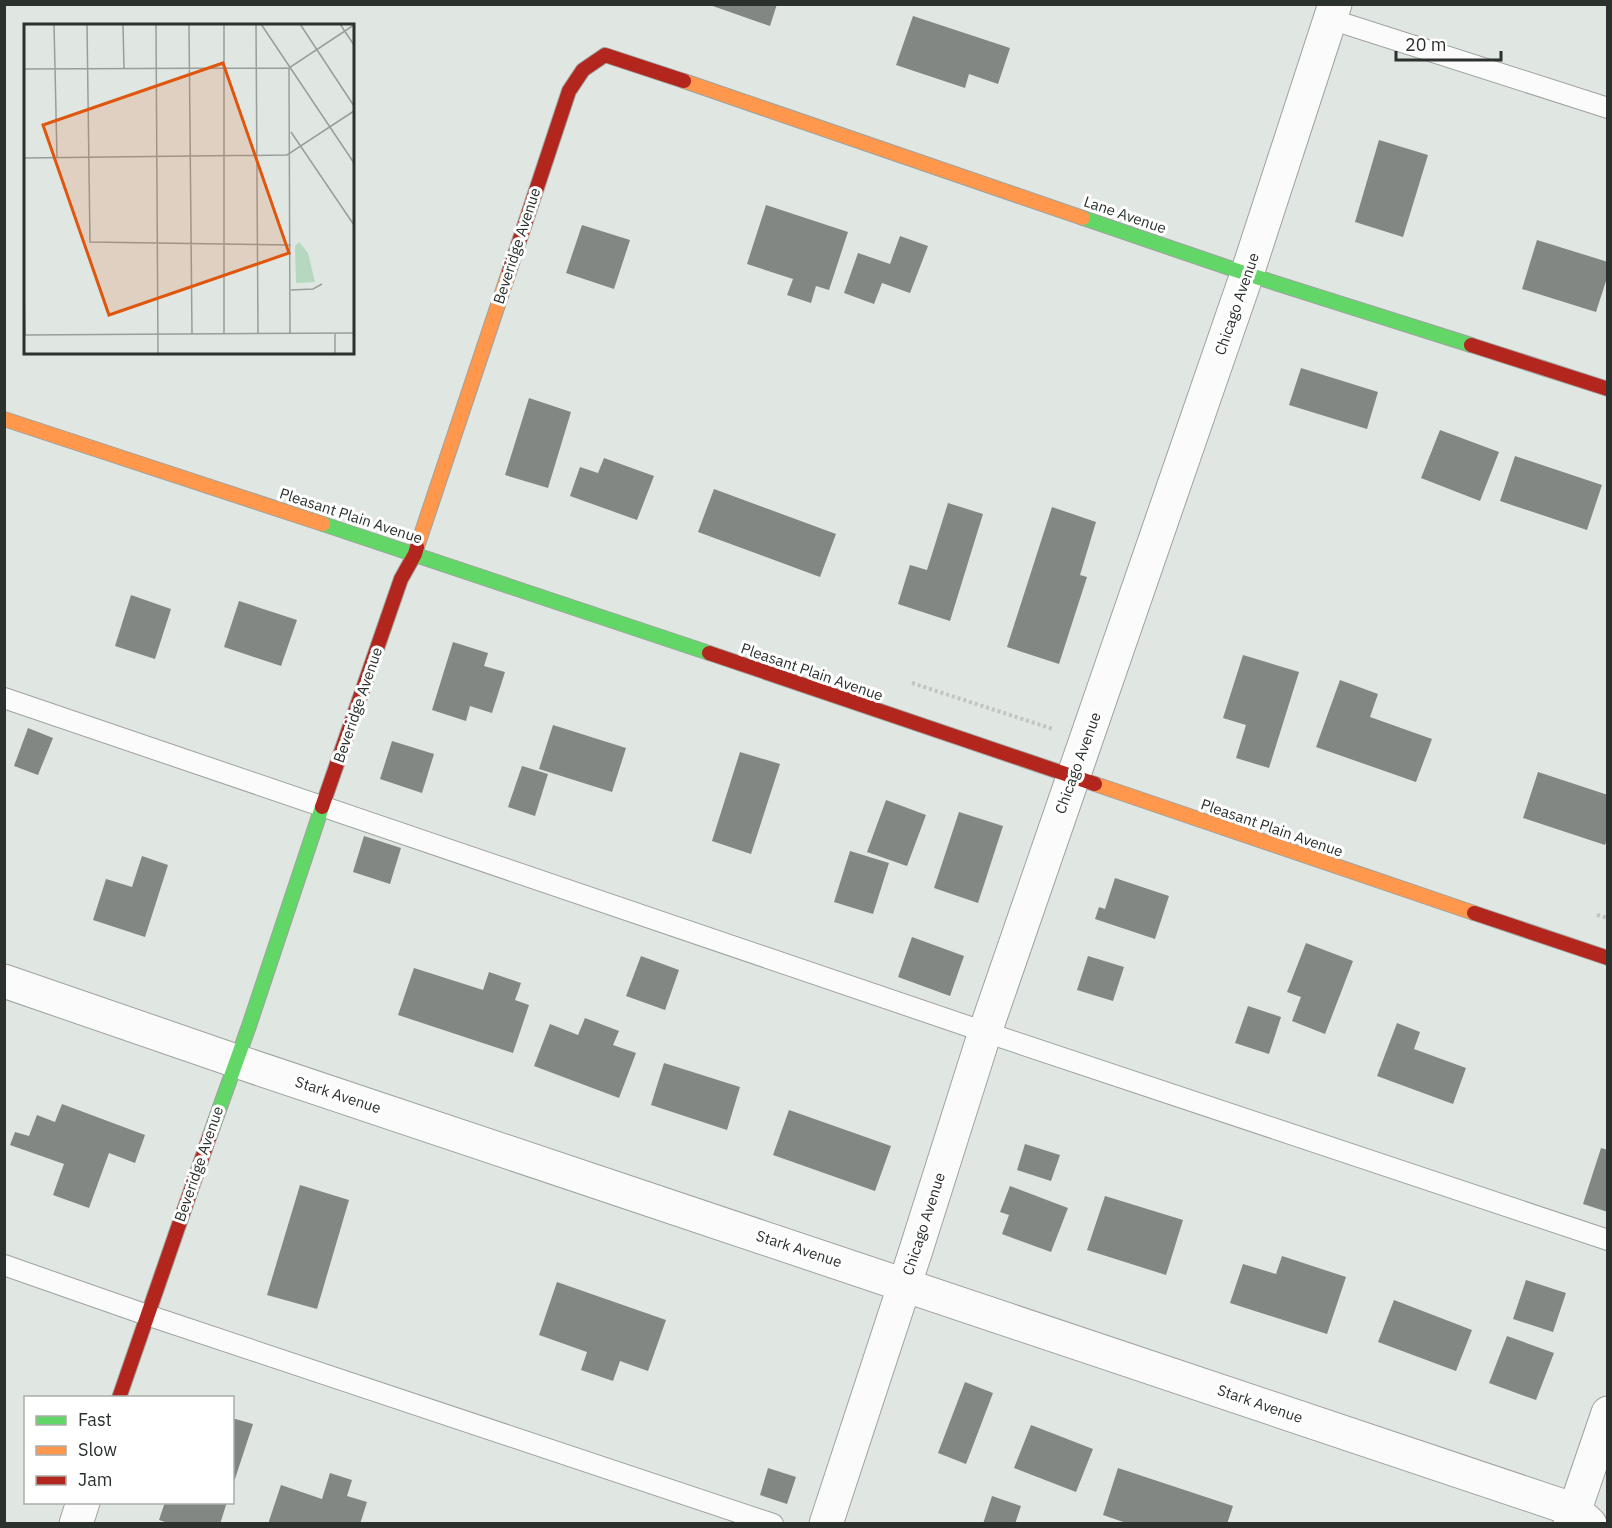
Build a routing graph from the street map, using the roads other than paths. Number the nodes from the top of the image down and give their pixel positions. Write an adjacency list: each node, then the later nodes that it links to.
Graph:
1 (1333, 12): 3 (lane); 4 (street, Chicago Avenue)
2 (635, 63): 4 (street, Lane Avenue); 7 (street, Beveridge Avenue)
3 (1608, 108)
4 (1247, 274): 5 (street, Lane Avenue); 9 (street, Chicago Avenue)
5 (1608, 389)
6 (4, 419): 7 (street, Pleasant Plain Avenue)
7 (416, 554): 9 (street, Pleasant Plain Avenue); 10 (street, Beveridge Avenue)
8 (4, 698): 10 (lane)
9 (1073, 778): 11 (street, Pleasant Plain Avenue); 13 (street, Chicago Avenue)
10 (322, 807): 13 (lane); 14 (street, Beveridge Avenue)
11 (1608, 958)
12 (4, 981): 14 (street, Stark Avenue)
13 (985, 1032): 15 (lane); 17 (street, Chicago Avenue)
14 (236, 1061): 17 (street, Stark Avenue); 18 (street, Beveridge Avenue)
15 (1608, 1240)
16 (4, 1265): 18 (lane)
17 (905, 1285): 22 (street, Stark Avenue); 25 (street, Chicago Avenue)
18 (147, 1315): 19 (street, Beveridge Avenue); 24 (lane)
19 (120, 1396)
20 (1608, 1413): 22 (street)
21 (83, 1504): 23 (street)
22 (1578, 1519)
23 (76, 1524)
24 (773, 1524)
25 (826, 1524)

